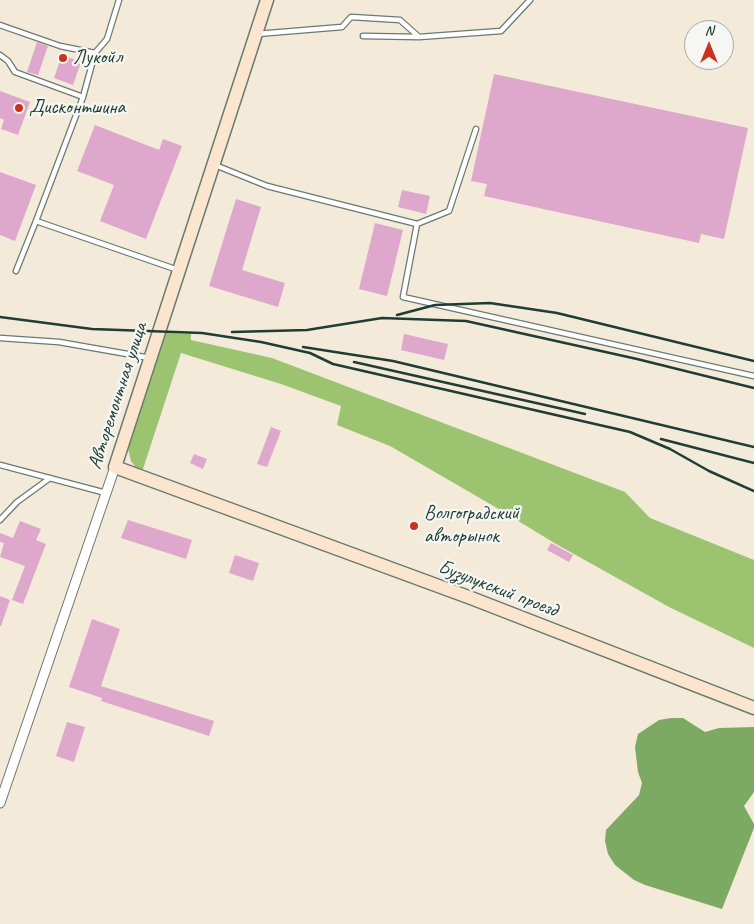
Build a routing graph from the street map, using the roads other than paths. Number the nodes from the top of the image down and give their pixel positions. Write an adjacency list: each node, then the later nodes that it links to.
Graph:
1 (119, 0): 8 (lane)
2 (267, 0): 5 (main road, Авторемонтная улица)
3 (530, 0): 7 (lane)
4 (0, 24): 8 (lane)
5 (256, 34): 7 (lane); 12 (main road, Авторемонтная улица)
6 (362, 36): 7 (lane)
7 (419, 37)
8 (96, 53): 10 (lane)
9 (0, 55): 10 (lane)
10 (83, 98): 13 (lane)
11 (476, 129): 14 (lane)
12 (213, 164): 14 (lane); 15 (main road, Авторемонтная улица)
13 (36, 221): 15 (lane); 16 (lane)
14 (417, 224): 19 (lane)
15 (179, 270): 18 (main road, Авторемонтная улица)
16 (16, 271)
17 (0, 338): 18 (lane)
18 (150, 358): 21 (main road, Авторемонтная улица)
19 (754, 376)
20 (0, 465): 22 (lane)
21 (115, 466): 23 (street, Авторемонтная улица); 25 (main road, Бузулукский проезд)
22 (50, 478): 23 (lane); 24 (lane)
23 (106, 493): 26 (street, Авторемонтная улица)
24 (0, 520)
25 (754, 708)
26 (0, 803)

